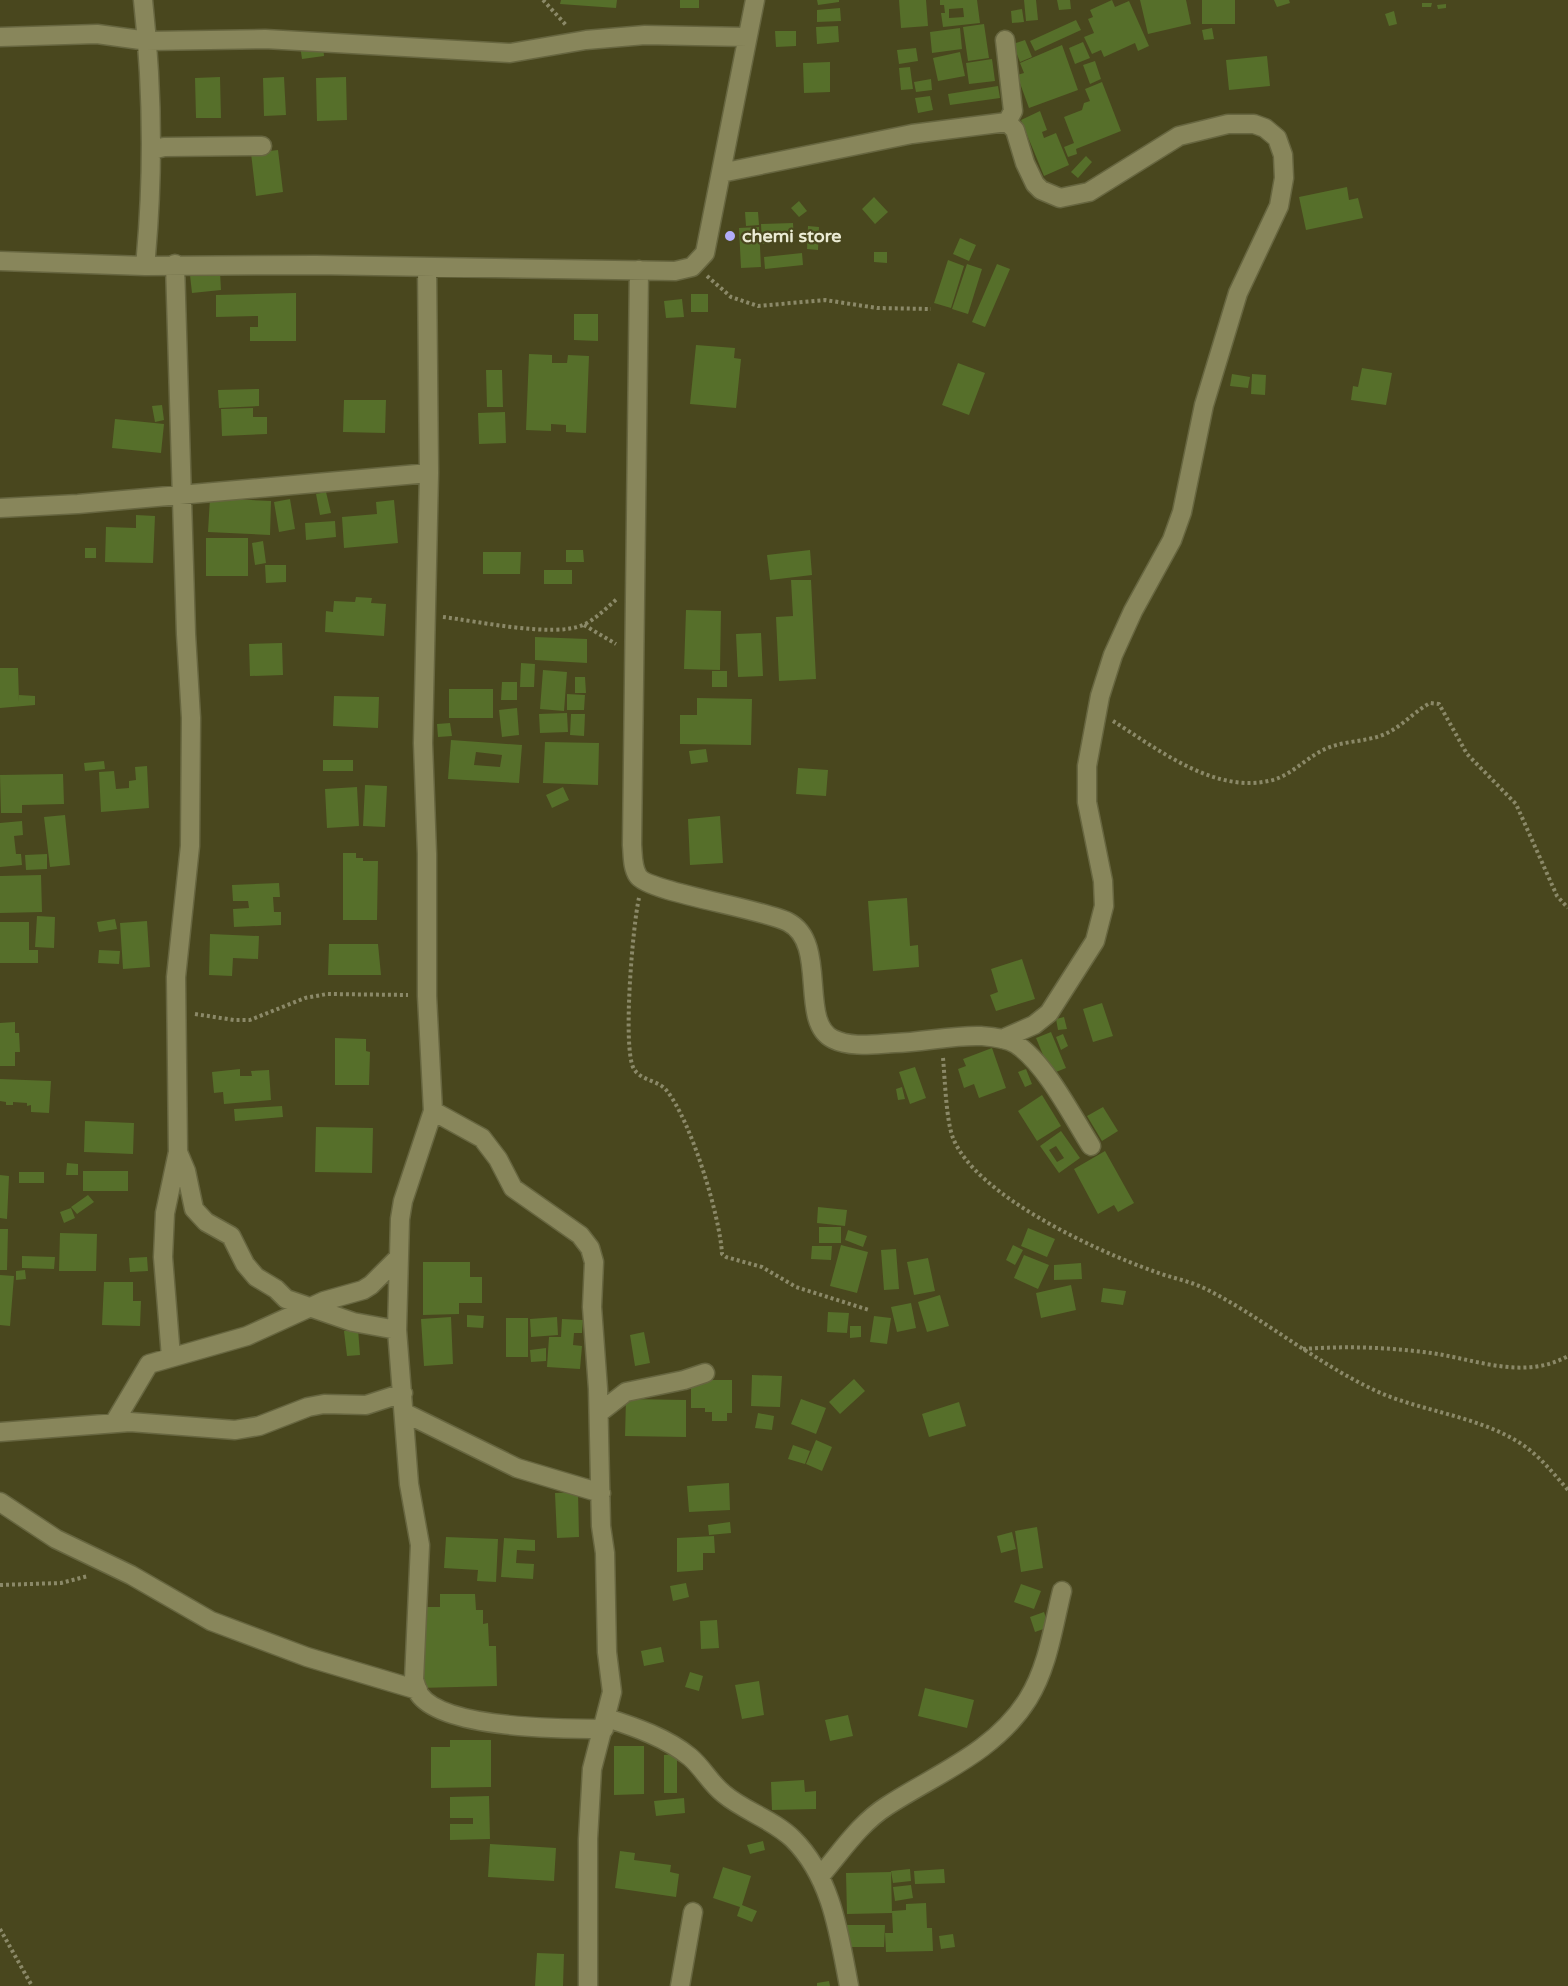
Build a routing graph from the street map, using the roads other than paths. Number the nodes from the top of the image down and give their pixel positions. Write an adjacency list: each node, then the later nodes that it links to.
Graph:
1 (143, 0): 6 (street)
2 (754, 0): 4 (street)
3 (0, 36): 6 (street)
4 (747, 37): 6 (street); 10 (street)
5 (1005, 40): 7 (street)
6 (147, 42): 9 (street)
7 (1007, 122): 10 (street); 19 (street)
8 (262, 146): 9 (street)
9 (152, 150): 13 (street)
10 (721, 173): 15 (street)
11 (0, 261): 13 (street)
12 (175, 264): 13 (street); 14 (street); 17 (street)
13 (145, 266)
14 (427, 268): 15 (street); 16 (street)
15 (639, 270): 19 (street)
16 (429, 473): 17 (street); 20 (street)
17 (183, 495): 18 (street); 22 (street)
18 (0, 508)
19 (1002, 1039): 21 (street)
20 (433, 1112): 23 (street); 30 (street)
21 (1091, 1146)
22 (178, 1152): 24 (street); 26 (street)
23 (399, 1257): 24 (street); 25 (street)
24 (312, 1306): 25 (street); 26 (street)
25 (397, 1330): 28 (street)
26 (171, 1357): 31 (street)
27 (705, 1373): 30 (street)
28 (403, 1393): 29 (street); 31 (street)
29 (405, 1413): 33 (street); 36 (street)
30 (599, 1413): 33 (street)
31 (114, 1423): 32 (street)
32 (0, 1432)
33 (601, 1494): 37 (street)
34 (0, 1502): 36 (street)
35 (1062, 1591): 38 (street)
36 (418, 1690): 37 (street)
37 (606, 1724): 38 (street); 40 (street)
38 (821, 1875): 42 (street)
39 (693, 1912): 41 (street)
40 (588, 1986)
41 (680, 1986)
42 (849, 1986)

